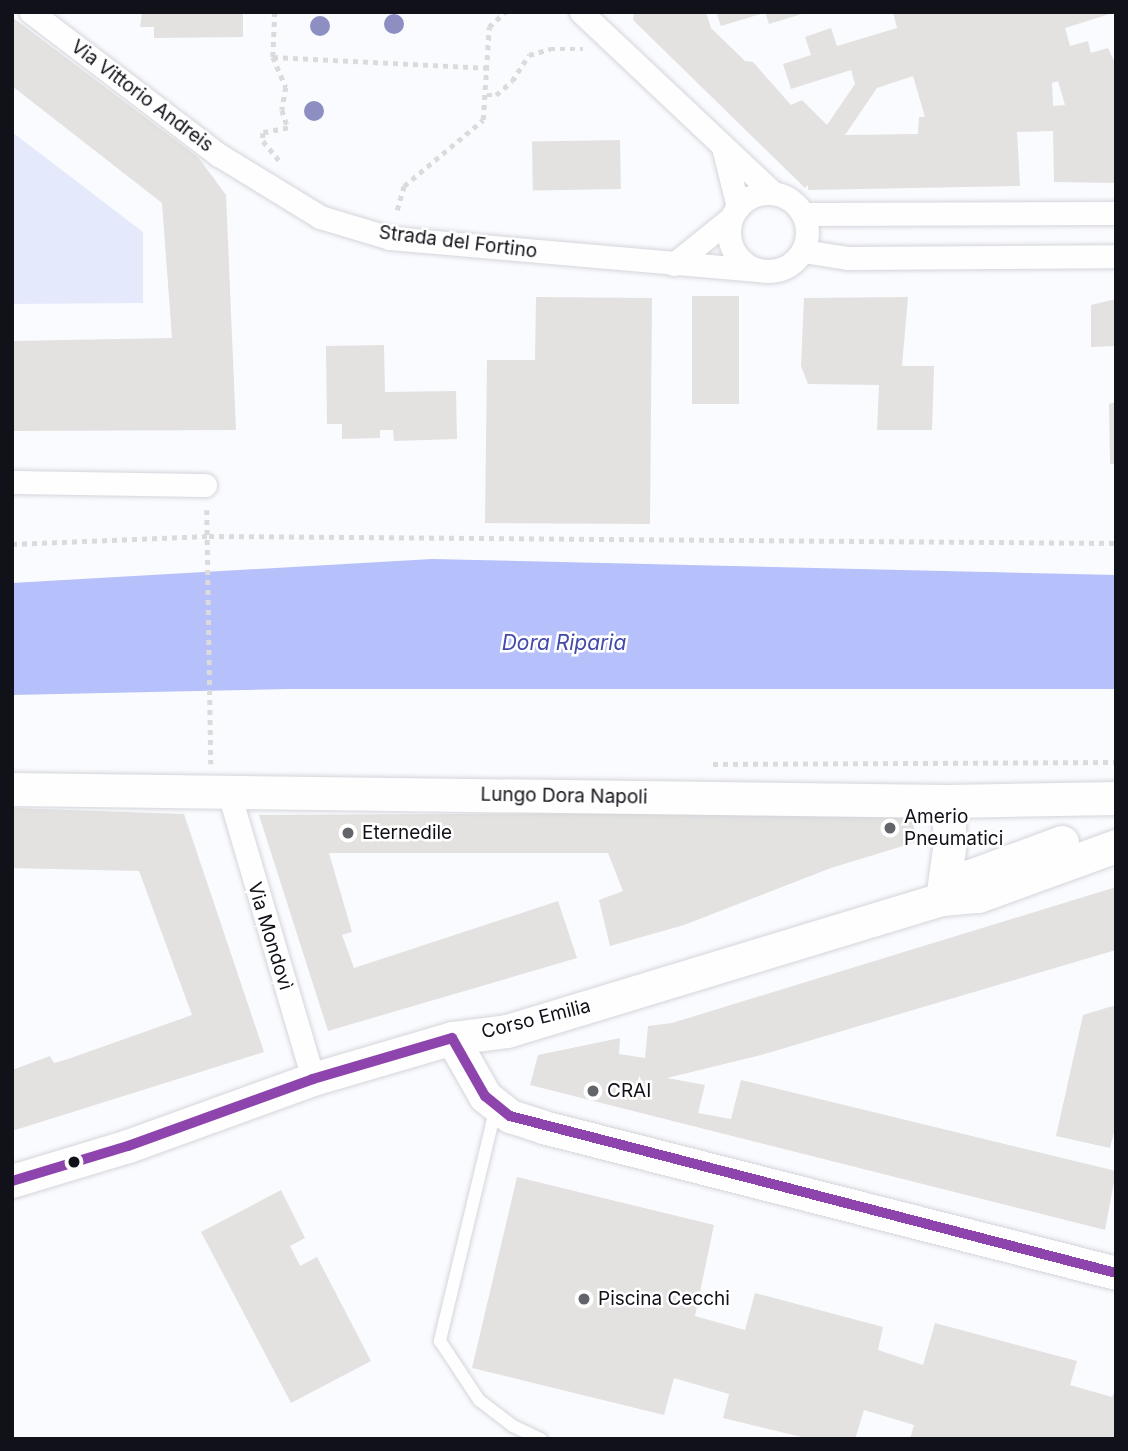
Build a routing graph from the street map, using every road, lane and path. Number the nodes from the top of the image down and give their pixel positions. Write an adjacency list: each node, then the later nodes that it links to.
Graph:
1 (31, 12): 10 (street, Via Vittorio Andreis)
2 (275, 12): 6 (path)
3 (505, 12): 7 (path)
4 (581, 12): 5 (street)
5 (602, 32): 8 (path); 9 (street)
6 (273, 57): 7 (path); 11 (path)
7 (488, 68): 8 (path)
8 (487, 95): 13 (path)
9 (724, 150): 12 (street); 14 (street)
10 (219, 155): 19 (street, Strada del Fortino)
11 (288, 167)
12 (773, 193): 14 (street); 16 (street)
13 (397, 210)
14 (735, 213): 19 (street); 20 (street)
15 (1116, 213): 16 (street)
16 (803, 214): 17 (street)
17 (803, 251): 18 (street); 20 (street)
18 (1116, 256)
19 (674, 264): 20 (street, Strada del Fortino)
20 (758, 270)
21 (12, 482): 22 (street)
22 (205, 485)
23 (209, 536): 24 (path); 25 (path); 26 (path)
24 (1116, 543)
25 (12, 544)
26 (220, 780): 27 (street, Lungo Dora Napoli); 29 (street, Lungo Dora Napoli); 34 (street, Via Mondovì)
27 (12, 789)
28 (1116, 798): 29 (street, Lungo Dora Napoli)
29 (947, 802): 32 (street)
30 (1116, 823): 32 (street, Corso Emilia)
31 (1116, 846): 32 (street, Corso Emilia)
32 (942, 899): 33 (street, Corso Emilia)
33 (453, 1038): 34 (street, Corso Emilia); 35 (street)
34 (313, 1079): 36 (street, Corso Emilia)
35 (496, 1107): 37 (street); 38 (lane)
36 (12, 1181)
37 (1116, 1273)
38 (541, 1439)

